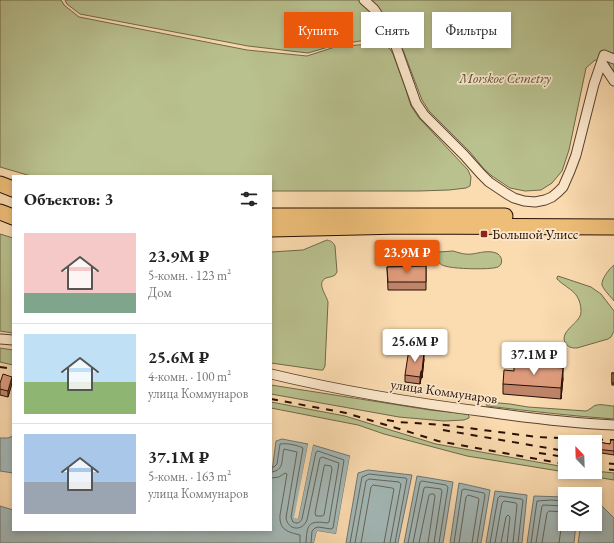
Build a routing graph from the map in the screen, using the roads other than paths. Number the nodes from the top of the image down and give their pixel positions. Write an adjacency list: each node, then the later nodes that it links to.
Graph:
1 (364, 0): 3 (street)
2 (614, 59): 3 (street)
3 (602, 62): 4 (street)
4 (614, 81)
5 (0, 184): 6 (highway)
6 (12, 190)
7 (0, 212): 9 (highway)
8 (272, 216): 10 (highway)
9 (12, 217)
10 (614, 218)
11 (614, 227): 12 (highway)
12 (272, 229)
13 (0, 339): 14 (street)
14 (12, 340)
15 (272, 374): 16 (street, улица Коммунаров)
16 (614, 425)

